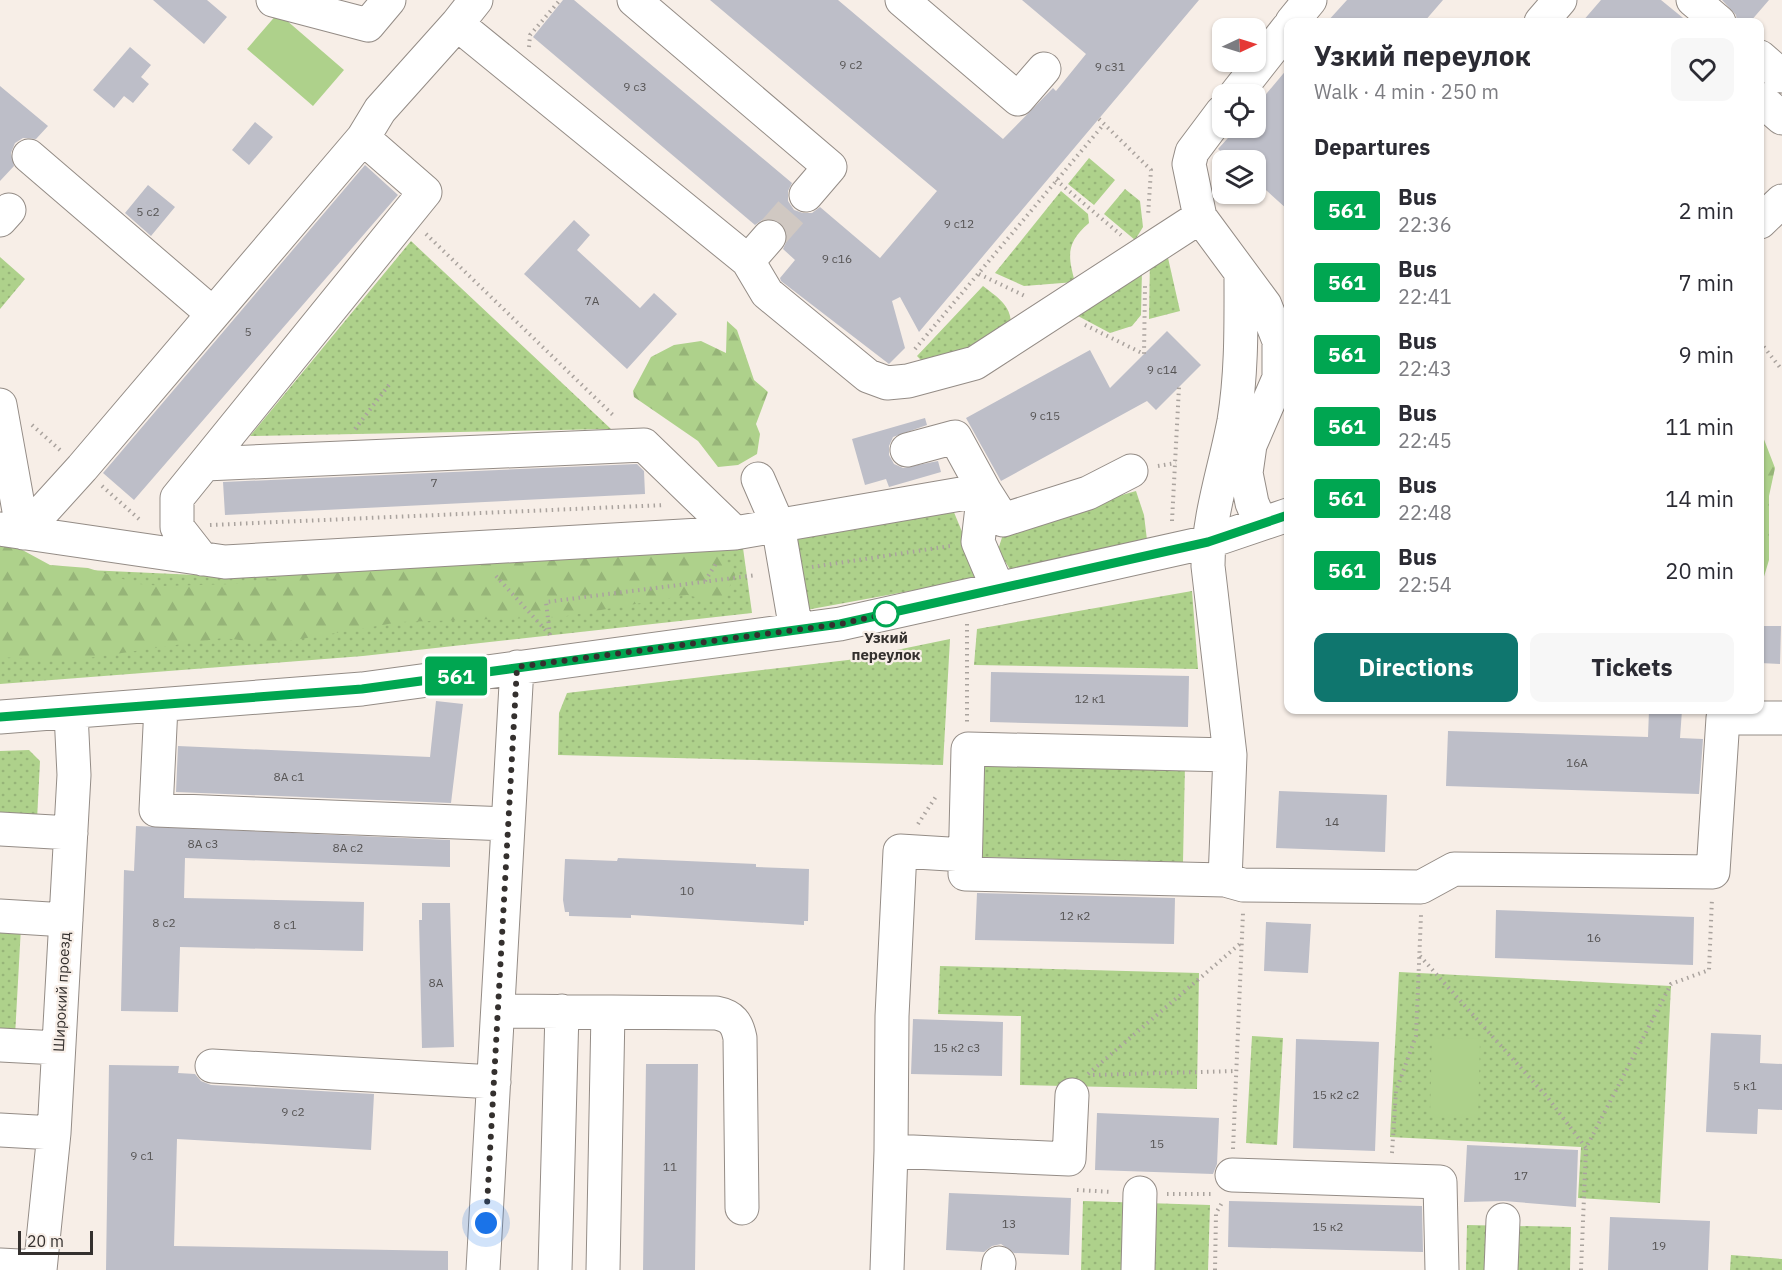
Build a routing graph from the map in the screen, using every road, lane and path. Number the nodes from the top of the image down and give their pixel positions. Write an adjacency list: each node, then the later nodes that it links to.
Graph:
1 (273, 0): 2 (street)
2 (389, 0)
3 (560, 0): 17 (path)
4 (634, 0): 27 (street)
5 (902, 0): 15 (street)
6 (1310, 0): 10 (street)
7 (1560, 0): 11 (street)
8 (1693, 0): 12 (street)
9 (466, 12): 17 (street); 24 (street)
10 (1295, 18)
11 (1544, 18)
12 (1714, 18)
13 (1284, 32): 18 (street)
14 (1764, 60): 16 (street)
15 (1044, 69)
16 (1782, 76)
17 (526, 81): 37 (street)
18 (1244, 84)
19 (1764, 103): 20 (street)
20 (1782, 120): 23 (street)
21 (1104, 124): 26 (path)
22 (1212, 125): 30 (street)
23 (1764, 129)
24 (363, 138): 29 (street); 34 (street)
25 (29, 156): 34 (street)
26 (1056, 180): 32 (path); 37 (path)
27 (806, 195)
28 (1782, 201): 31 (street)
29 (406, 215): 42 (path); 45 (street)
30 (1200, 217): 32 (street); 33 (street)
31 (1764, 218)
32 (1145, 255): 37 (street)
33 (1241, 273): 41 (street); 57 (street)
34 (213, 314): 55 (street)
35 (1764, 347): 36 (path)
36 (1782, 370)
37 (887, 383)
38 (389, 385): 44 (path)
39 (1179, 387): 52 (path)
40 (0, 405): 55 (street)
41 (1275, 416): 51 (street)
42 (644, 445): 44 (street); 49 (street)
43 (907, 450): 48 (street)
44 (333, 458): 45 (street)
45 (205, 464): 54 (street)
46 (1131, 471): 48 (street)
47 (758, 479): 53 (street)
48 (984, 490): 53 (street); 63 (street)
49 (704, 503): 50 (path); 56 (street)
50 (469, 513): 54 (path); 59 (path)
51 (1275, 519): 57 (street)
52 (1172, 523)
53 (778, 525): 56 (street); 65 (street)
54 (177, 527): 60 (street)
55 (11, 531): 60 (street)
56 (735, 533): 59 (street)
57 (1208, 542): 63 (street); 73 (street)
58 (952, 546): 61 (path)
59 (471, 548): 60 (street); 66 (path)
60 (202, 559)
61 (802, 568)
62 (747, 576): 66 (path)
63 (998, 589): 65 (street)
64 (967, 614): 72 (path)
65 (796, 630): 66 (street)
66 (552, 648): 67 (street)
67 (517, 667): 68 (street); 75 (street)
68 (161, 706): 69 (street); 75 (street)
69 (71, 713): 70 (street); 77 (street, Широкий проезд)
70 (0, 717)
71 (1782, 718): 80 (street)
72 (968, 749): 73 (street); 79 (street)
73 (1230, 755): 81 (street)
74 (943, 786): 78 (path)
75 (508, 824): 87 (street)
76 (0, 830): 77 (street)
77 (71, 833): 84 (street, Широкий проезд)
78 (900, 851): 79 (street); 99 (street)
79 (965, 855): 81 (street)
80 (1713, 872): 82 (street); 98 (path)
81 (1234, 883): 82 (street); 85 (path)
82 (1421, 887): 86 (path)
83 (0, 916): 84 (street)
84 (66, 920): 91 (street, Широкий проезд)
85 (1242, 941): 93 (path); 95 (path)
86 (1420, 956): 98 (path); 101 (path)
87 (498, 1011): 88 (street); 94 (street)
88 (562, 1011): 89 (street); 109 (street)
89 (608, 1012): 103 (street); 110 (street)
90 (0, 1045): 91 (street)
91 (58, 1048): 97 (street, Широкий проезд)
92 (212, 1066): 94 (street)
93 (1236, 1071): 95 (path); 100 (path)
94 (494, 1082): 108 (street)
95 (1080, 1085): 99 (street)
96 (0, 1131): 97 (street)
97 (54, 1133): 106 (street, Широкий проезд)
98 (1586, 1148): 115 (path)
99 (891, 1151): 111 (street)
100 (1232, 1175): 101 (street); 107 (path)
101 (1391, 1181): 113 (street)
102 (1140, 1193): 112 (street)
103 (742, 1209)
104 (1503, 1220): 114 (street)
105 (0, 1265): 106 (street)
106 (40, 1268)
107 (1213, 1269)
108 (483, 1270)
109 (555, 1270)
110 (603, 1270)
111 (887, 1270)
112 (1138, 1270)
113 (1442, 1270)
114 (1501, 1270)
115 (1581, 1270)

